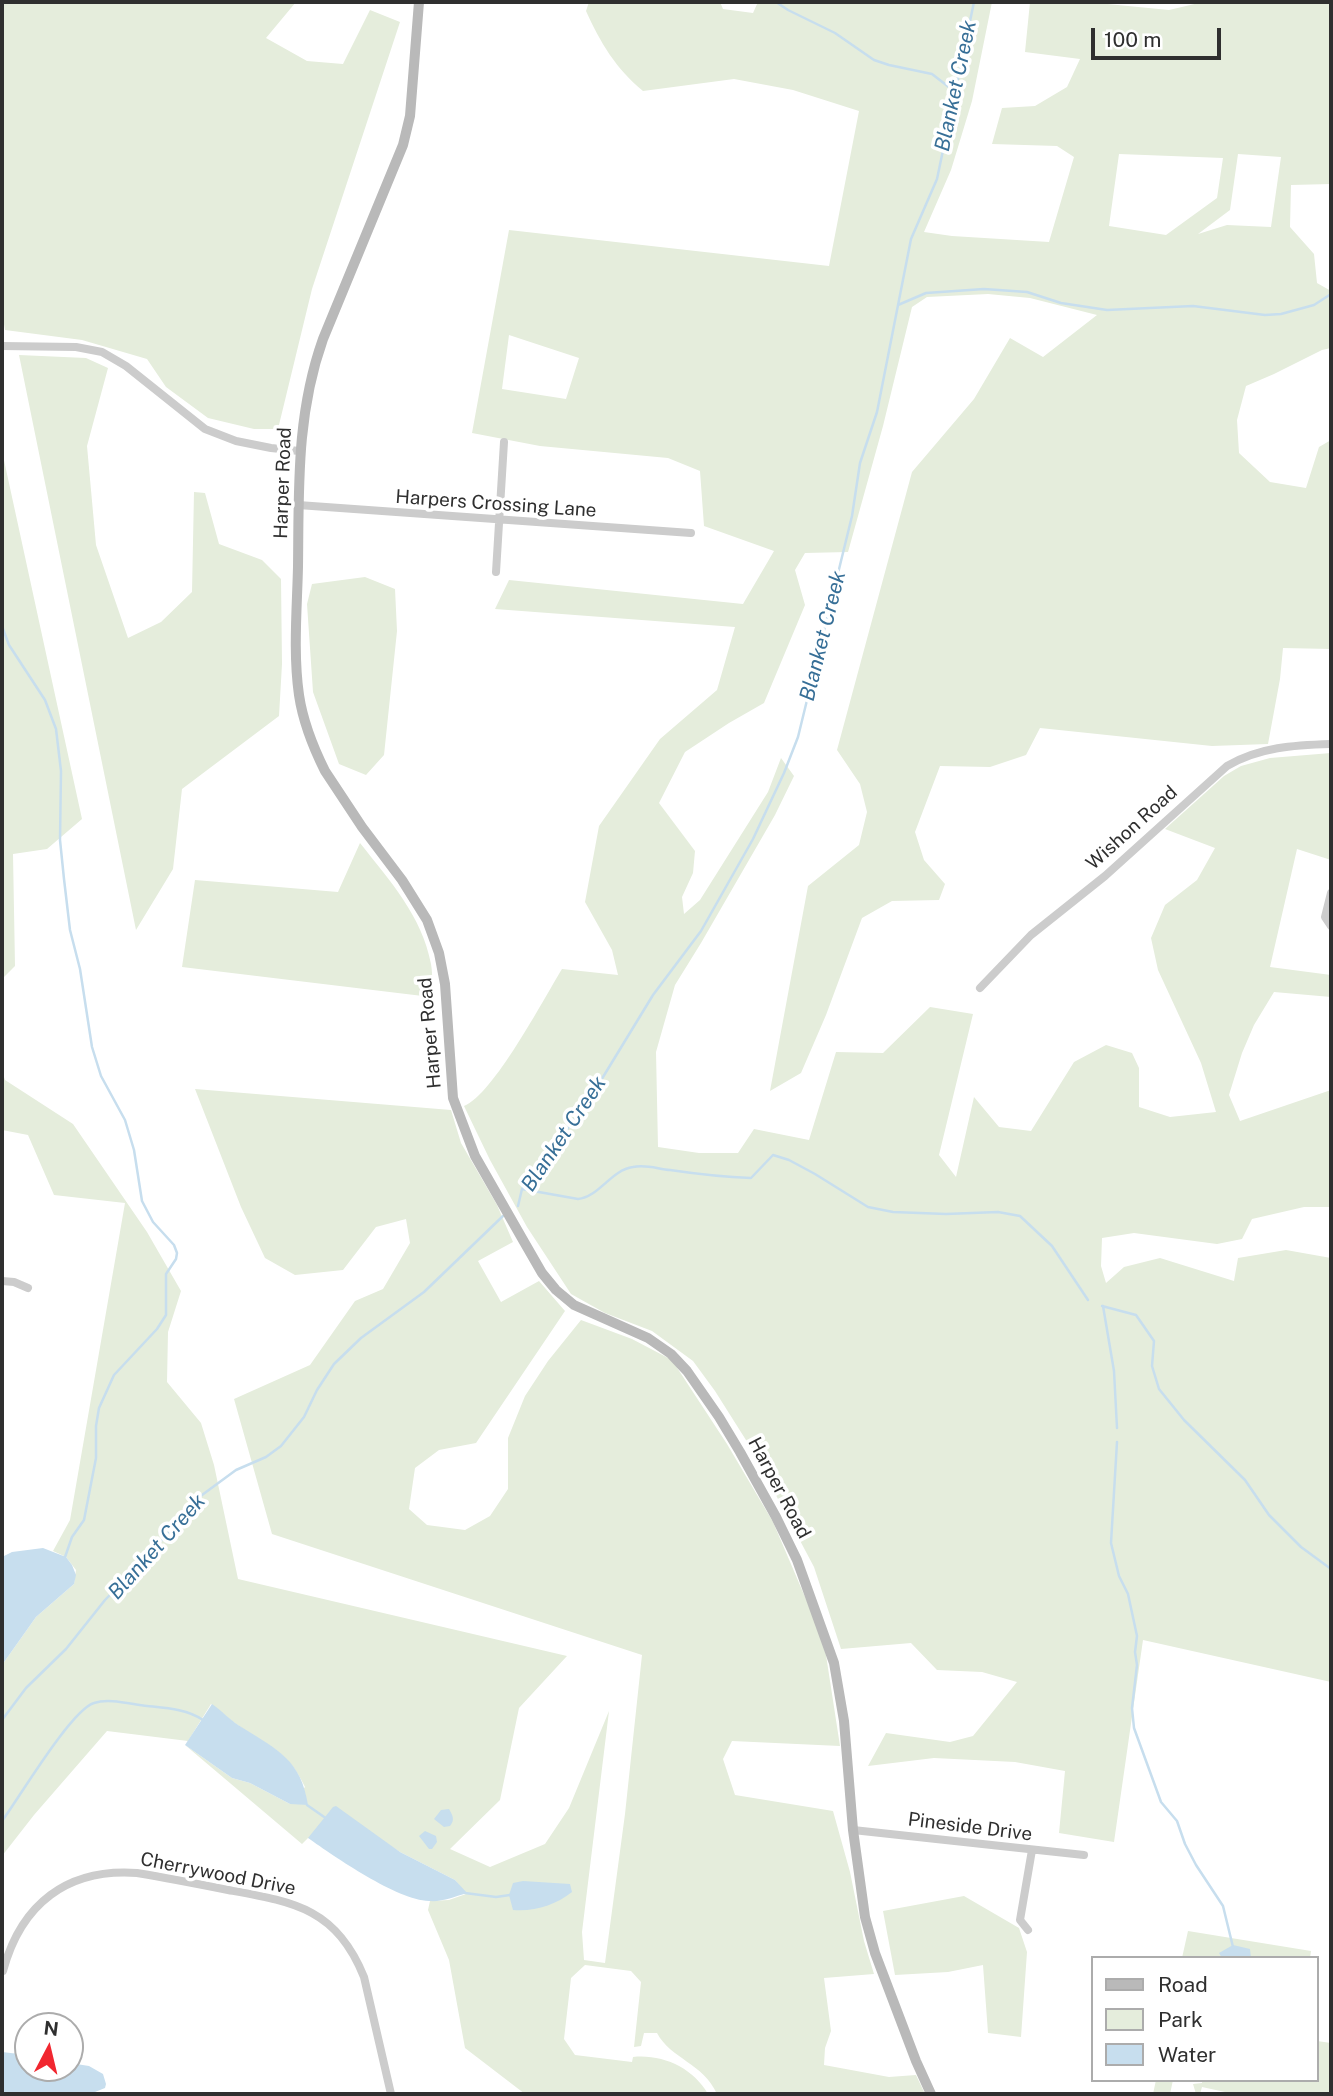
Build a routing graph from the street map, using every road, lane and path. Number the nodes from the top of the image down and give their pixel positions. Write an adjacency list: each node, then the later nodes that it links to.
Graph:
1 (419, 2): 4 (street, Harper Road)
2 (2, 346): 4 (street)
3 (504, 442): 6 (street)
4 (299, 450): 5 (street, Harper Road)
5 (298, 505): 6 (street, Harpers Crossing Lane); 15 (street, Harper Road)
6 (500, 520): 7 (street, Harpers Crossing Lane); 8 (street)
7 (691, 533)
8 (496, 572)
9 (1331, 744): 12 (street, Wishon Road)
10 (1331, 893): 11 (street)
11 (1331, 926)
12 (980, 988)
13 (2, 1281): 14 (street)
14 (28, 1288)
15 (853, 1830): 16 (street, Pineside Drive); 21 (street, Harper Road)
16 (1032, 1850): 17 (street, Pineside Drive); 18 (street)
17 (1084, 1855)
18 (1027, 1930)
19 (3, 1971): 20 (street, Cherrywood Drive)
20 (391, 2094)
21 (931, 2094)

